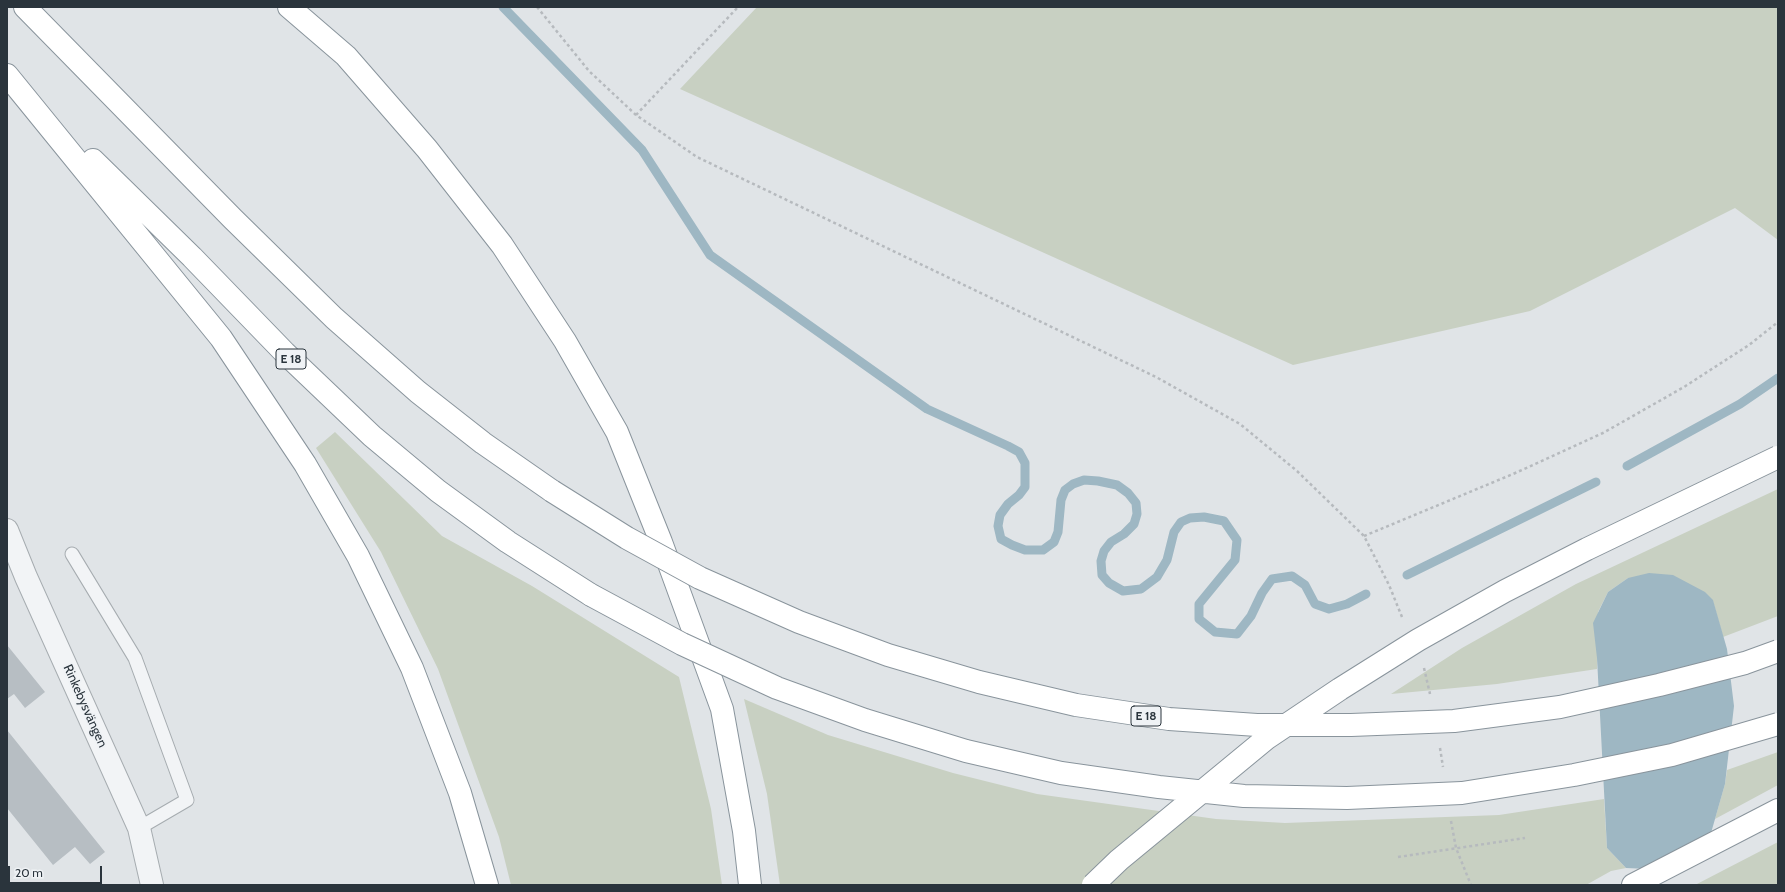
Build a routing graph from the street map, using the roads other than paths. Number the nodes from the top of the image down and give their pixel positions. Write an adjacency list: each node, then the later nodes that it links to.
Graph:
1 (26, 7): 7 (highway, E 18, bridge)
2 (289, 7): 13 (highway)
3 (14, 82): 8 (highway, E 18, bridge); 12 (highway)
4 (1778, 457): 14 (highway, bridge)
5 (7, 530): 10 (street, Rinkebysvängen)
6 (72, 554): 10 (lane)
7 (1778, 651)
8 (1778, 724)
9 (1778, 810): 15 (highway)
10 (139, 828): 11 (street, Rinkebysvängen)
11 (152, 885)
12 (487, 885)
13 (750, 885)
14 (1093, 885)
15 (1633, 885)

